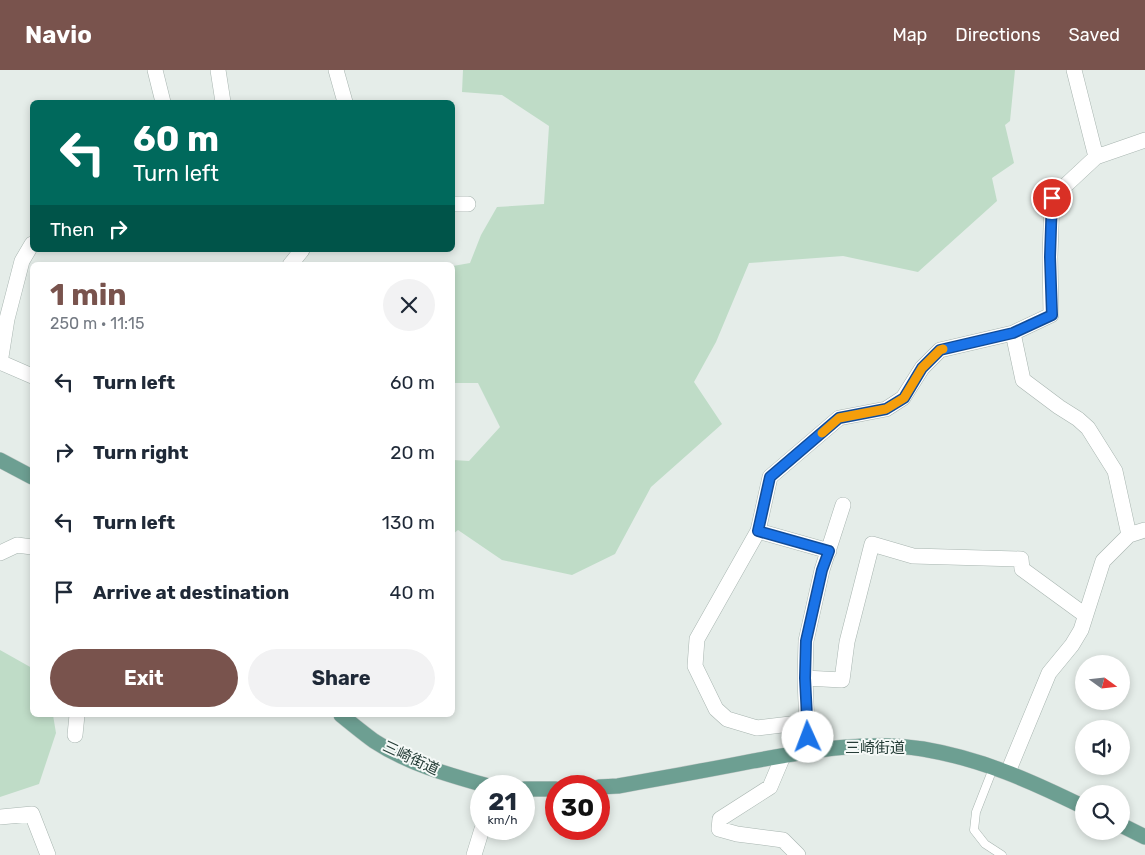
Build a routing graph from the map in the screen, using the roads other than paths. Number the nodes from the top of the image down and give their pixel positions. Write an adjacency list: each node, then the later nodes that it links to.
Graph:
1 (155, 70): 5 (street)
2 (218, 70): 6 (street)
3 (336, 70): 7 (street)
4 (1074, 70): 9 (street)
5 (162, 100)
6 (223, 100)
7 (344, 100)
8 (1145, 140): 9 (street)
9 (1096, 156): 13 (street)
10 (30, 247): 14 (street)
11 (300, 252): 12 (street)
12 (292, 262)
13 (1013, 333): 20 (street); 21 (street)
14 (0, 362): 15 (street)
15 (30, 375)
16 (0, 460): 17 (main road)
17 (30, 476)
18 (843, 505): 23 (street)
19 (1145, 530): 21 (street)
20 (758, 531): 23 (street); 29 (street)
21 (1129, 535): 25 (street)
22 (30, 547): 24 (street)
23 (829, 551): 26 (street)
24 (0, 553)
25 (1085, 615): 26 (street); 34 (street)
26 (805, 678): 29 (street)
27 (77, 717): 30 (street)
28 (344, 717): 35 (main road, 三崎街道)
29 (807, 722): 31 (street)
30 (75, 735)
31 (808, 752): 32 (main road, 三崎街道); 33 (main road, 三崎街道)
32 (780, 757): 36 (main road, 三崎街道); 45 (street)
33 (994, 766): 34 (main road, 三崎街道); 42 (lane)
34 (1008, 772): 37 (main road, 三崎街道)
35 (470, 781)
36 (610, 786)
37 (1075, 803)
38 (0, 816): 43 (street)
39 (1130, 830): 40 (main road)
40 (1145, 837)
41 (479, 840): 44 (street)
42 (991, 853): 46 (lane)
43 (48, 855)
44 (474, 855)
45 (798, 855)
46 (1002, 855)

